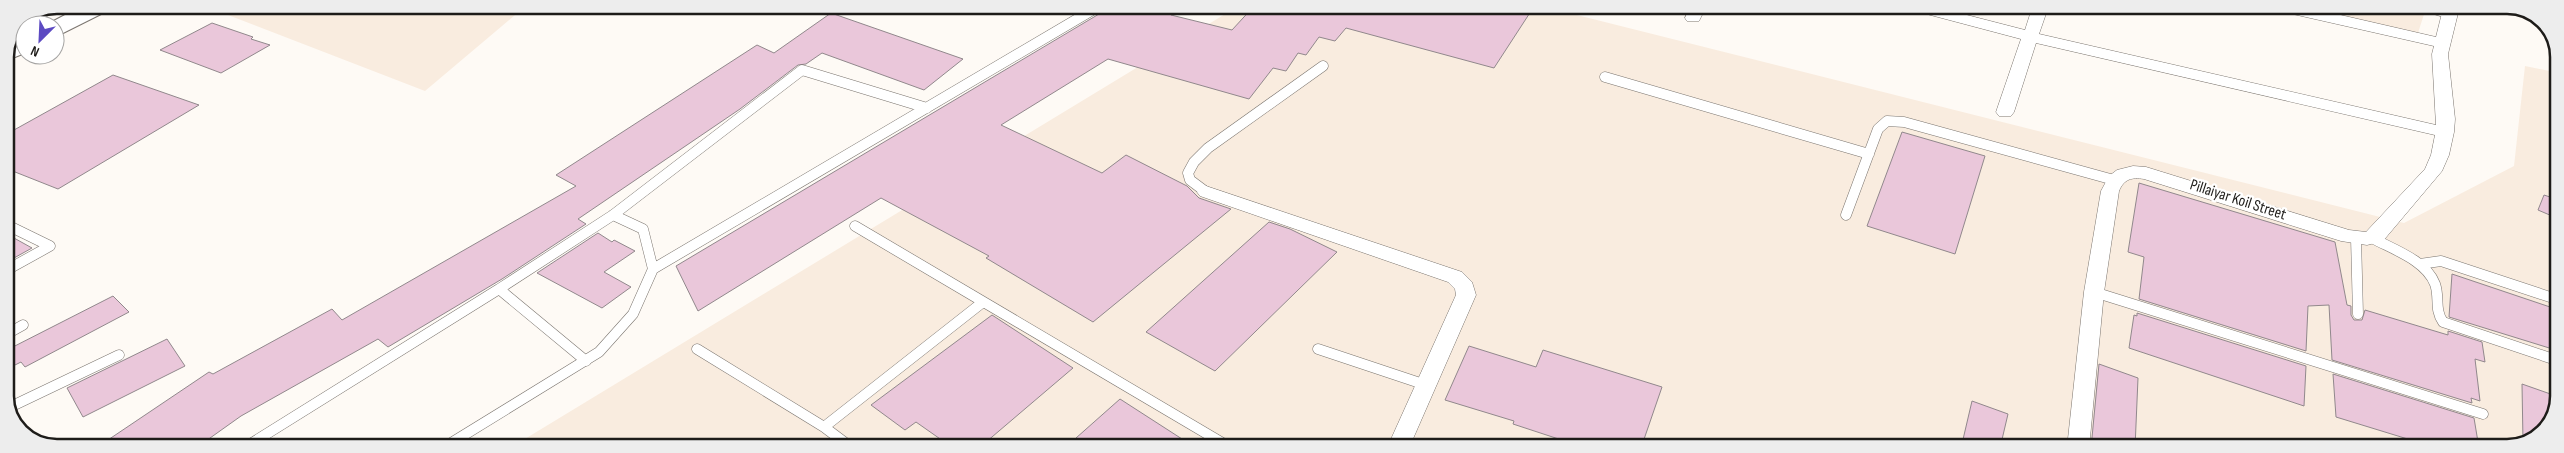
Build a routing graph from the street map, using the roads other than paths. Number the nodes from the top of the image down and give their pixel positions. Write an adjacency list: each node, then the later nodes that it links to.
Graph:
1 (83, 14): 7 (street)
2 (1086, 14): 12 (lane)
3 (1943, 14): 8 (street)
4 (2038, 14): 8 (street)
5 (2314, 14): 9 (street)
6 (2450, 14): 9 (street)
7 (65, 23)
8 (2030, 37): 13 (street); 14 (street)
9 (2441, 43): 14 (street)
10 (1323, 66): 17 (lane)
11 (1605, 77): 15 (lane)
12 (927, 108): 18 (lane); 25 (lane)
13 (2004, 112)
14 (2445, 132): 22 (street)
15 (1869, 154): 16 (lane); 19 (lane)
16 (2114, 180): 22 (street, Pillaiyar Koil Street); 27 (street)
17 (1206, 192): 38 (street)
18 (613, 215): 25 (lane); 26 (lane)
19 (1846, 215)
20 (855, 226): 29 (lane)
21 (14, 228): 24 (lane)
22 (2364, 238): 23 (lane); 30 (lane)
23 (2420, 264): 28 (lane); 36 (lane)
24 (14, 265)
25 (653, 269): 37 (lane)
26 (498, 289): 37 (lane); 42 (lane)
27 (2094, 292): 40 (lane); 47 (street)
28 (2550, 297)
29 (983, 302): 41 (lane); 45 (lane)
30 (2358, 314)
31 (23, 325): 32 (lane)
32 (14, 330)
33 (697, 349): 41 (lane)
34 (1318, 349): 38 (lane)
35 (119, 355): 39 (lane)
36 (2550, 358)
37 (586, 361): 43 (lane)
38 (1426, 385): 46 (street)
39 (15, 405)
40 (2483, 414)
41 (824, 427): 44 (lane)
42 (258, 439)
43 (458, 439)
44 (840, 439)
45 (1216, 439)
46 (1402, 439)
47 (2079, 439)

